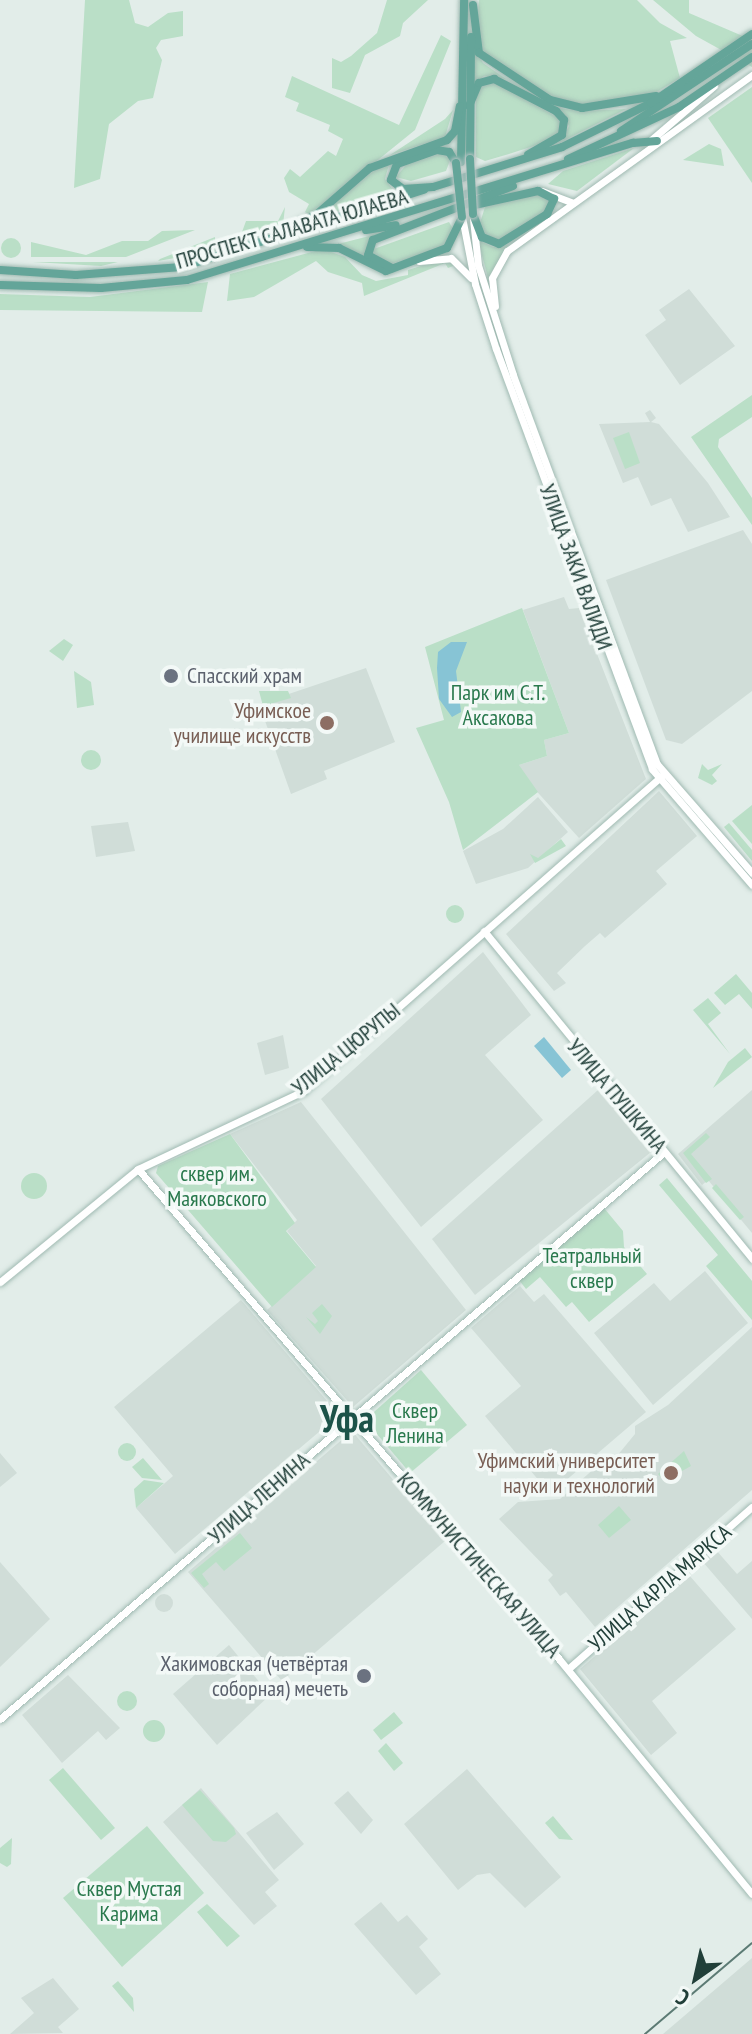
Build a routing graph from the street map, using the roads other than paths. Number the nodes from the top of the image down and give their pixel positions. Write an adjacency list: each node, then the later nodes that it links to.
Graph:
1 (470, 2): 7 (main road); 9 (main road)
2 (752, 34): 6 (main road)
3 (752, 44): 6 (main road)
4 (752, 57): 8 (main road)
5 (752, 75): 10 (main road)
6 (686, 86): 7 (main road); 11 (main road)
7 (671, 90): 12 (main road)
8 (696, 99): 10 (main road); 11 (main road)
9 (464, 106): 12 (main road); 13 (main road); 23 (main road)
10 (654, 141): 14 (main road); 17 (main road)
11 (578, 154): 14 (main road)
12 (524, 159): 15 (main road, ПРОСПЕКТ САЛАВАТА ЮЛАЕВА)
13 (462, 161): 15 (main road); 21 (main road, bridge); 21 (main road, bridge)
14 (547, 169): 20 (main road); 22 (main road, ПРОСПЕКТ САЛАВАТА ЮЛАЕВА)
15 (433, 187): 23 (main road, ПРОСПЕКТ САЛАВАТА ЮЛАЕВА)
16 (542, 191): 18 (main road); 20 (main road); 21 (main road)
17 (584, 194): 18 (main road); 19 (main road)
18 (559, 195): 19 (main road)
19 (573, 203): 30 (main road)
20 (447, 212): 22 (main road); 26 (main road)
21 (467, 224): 25 (main road); 28 (main road, УЛИЦА ЗАКИ ВАЛИДИ); 30 (main road, УЛИЦА ЗАКИ ВАЛИДИ)
22 (357, 230): 24 (main road, ПРОСПЕКТ САЛАВАТА ЮЛАЕВА)
23 (272, 239): 27 (main road, ПРОСПЕКТ САЛАВАТА ЮЛАЕВА)
24 (302, 246): 26 (main road); 29 (main road, ПРОСПЕКТ САЛАВАТА ЮЛАЕВА)
25 (419, 261): 26 (main road); 28 (main road)
26 (392, 268)
27 (0, 270)
28 (475, 284): 31 (main road, УЛИЦА ЗАКИ ВАЛИДИ)
29 (0, 285)
30 (499, 327): 31 (main road, УЛИЦА ЗАКИ ВАЛИДИ)
31 (662, 776): 32 (main road, УЛИЦА ЗАКИ ВАЛИДИ); 33 (main road, УЛИЦА ЗАКИ ВАЛИДИ); 34 (main road, УЛИЦА ЦЮРУПЫ)
32 (752, 873)
33 (752, 885)
34 (484, 931): 35 (main road, УЛИЦА ПУШКИНА); 36 (main road, УЛИЦА ЦЮРУПЫ)
35 (664, 1152): 37 (main road, УЛИЦА ПУШКИНА); 39 (main road, УЛИЦА ЛЕНИНА)
36 (138, 1169): 38 (main road, УЛИЦА ЦЮРУПЫ); 39 (main road, КОММУНИСТИЧЕСКАЯ УЛИЦА)
37 (752, 1259)
38 (0, 1282)
39 (352, 1417): 41 (main road, КОММУНИСТИЧЕСКАЯ УЛИЦА); 42 (main road, УЛИЦА ЛЕНИНА)
40 (752, 1507): 41 (main road, УЛИЦА КАРЛА МАРКСА)
41 (568, 1669): 43 (main road, КОММУНИСТИЧЕСКАЯ УЛИЦА)
42 (0, 1719)
43 (752, 1894)

